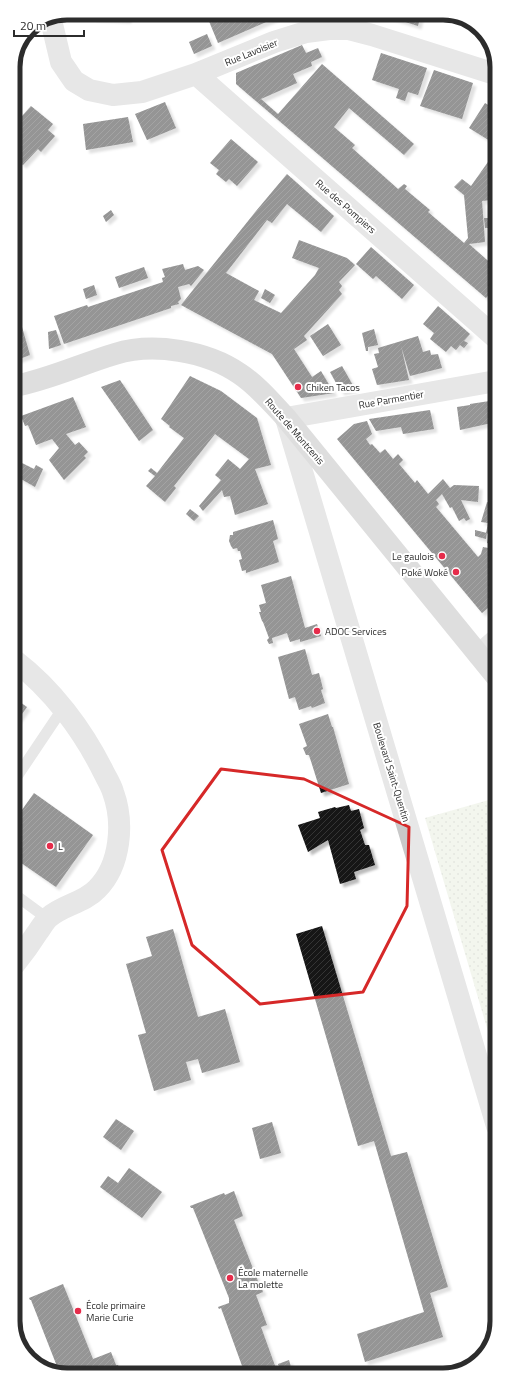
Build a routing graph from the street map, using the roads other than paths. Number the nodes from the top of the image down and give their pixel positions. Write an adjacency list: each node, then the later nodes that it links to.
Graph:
1 (52, 23): 3 (street, Rue Lavoisier)
2 (490, 72): 3 (street, Rue Lavoisier)
3 (196, 74): 4 (street, Rue des Pompiers)
4 (490, 333)
5 (490, 382): 7 (street, Rue Parmentier)
6 (20, 385): 7 (main road, Route de Montcenis)
7 (286, 418): 9 (main road, Route de Montcenis); 17 (street, Boulevard Saint-Quentin)
8 (490, 645): 9 (street)
9 (479, 655): 11 (main road, Route de Montcenis)
10 (20, 665): 12 (street)
11 (490, 669)
12 (63, 708): 13 (lane); 15 (street)
13 (20, 772)
14 (20, 898): 15 (lane)
15 (48, 919): 16 (street)
16 (20, 957)
17 (490, 1103)

